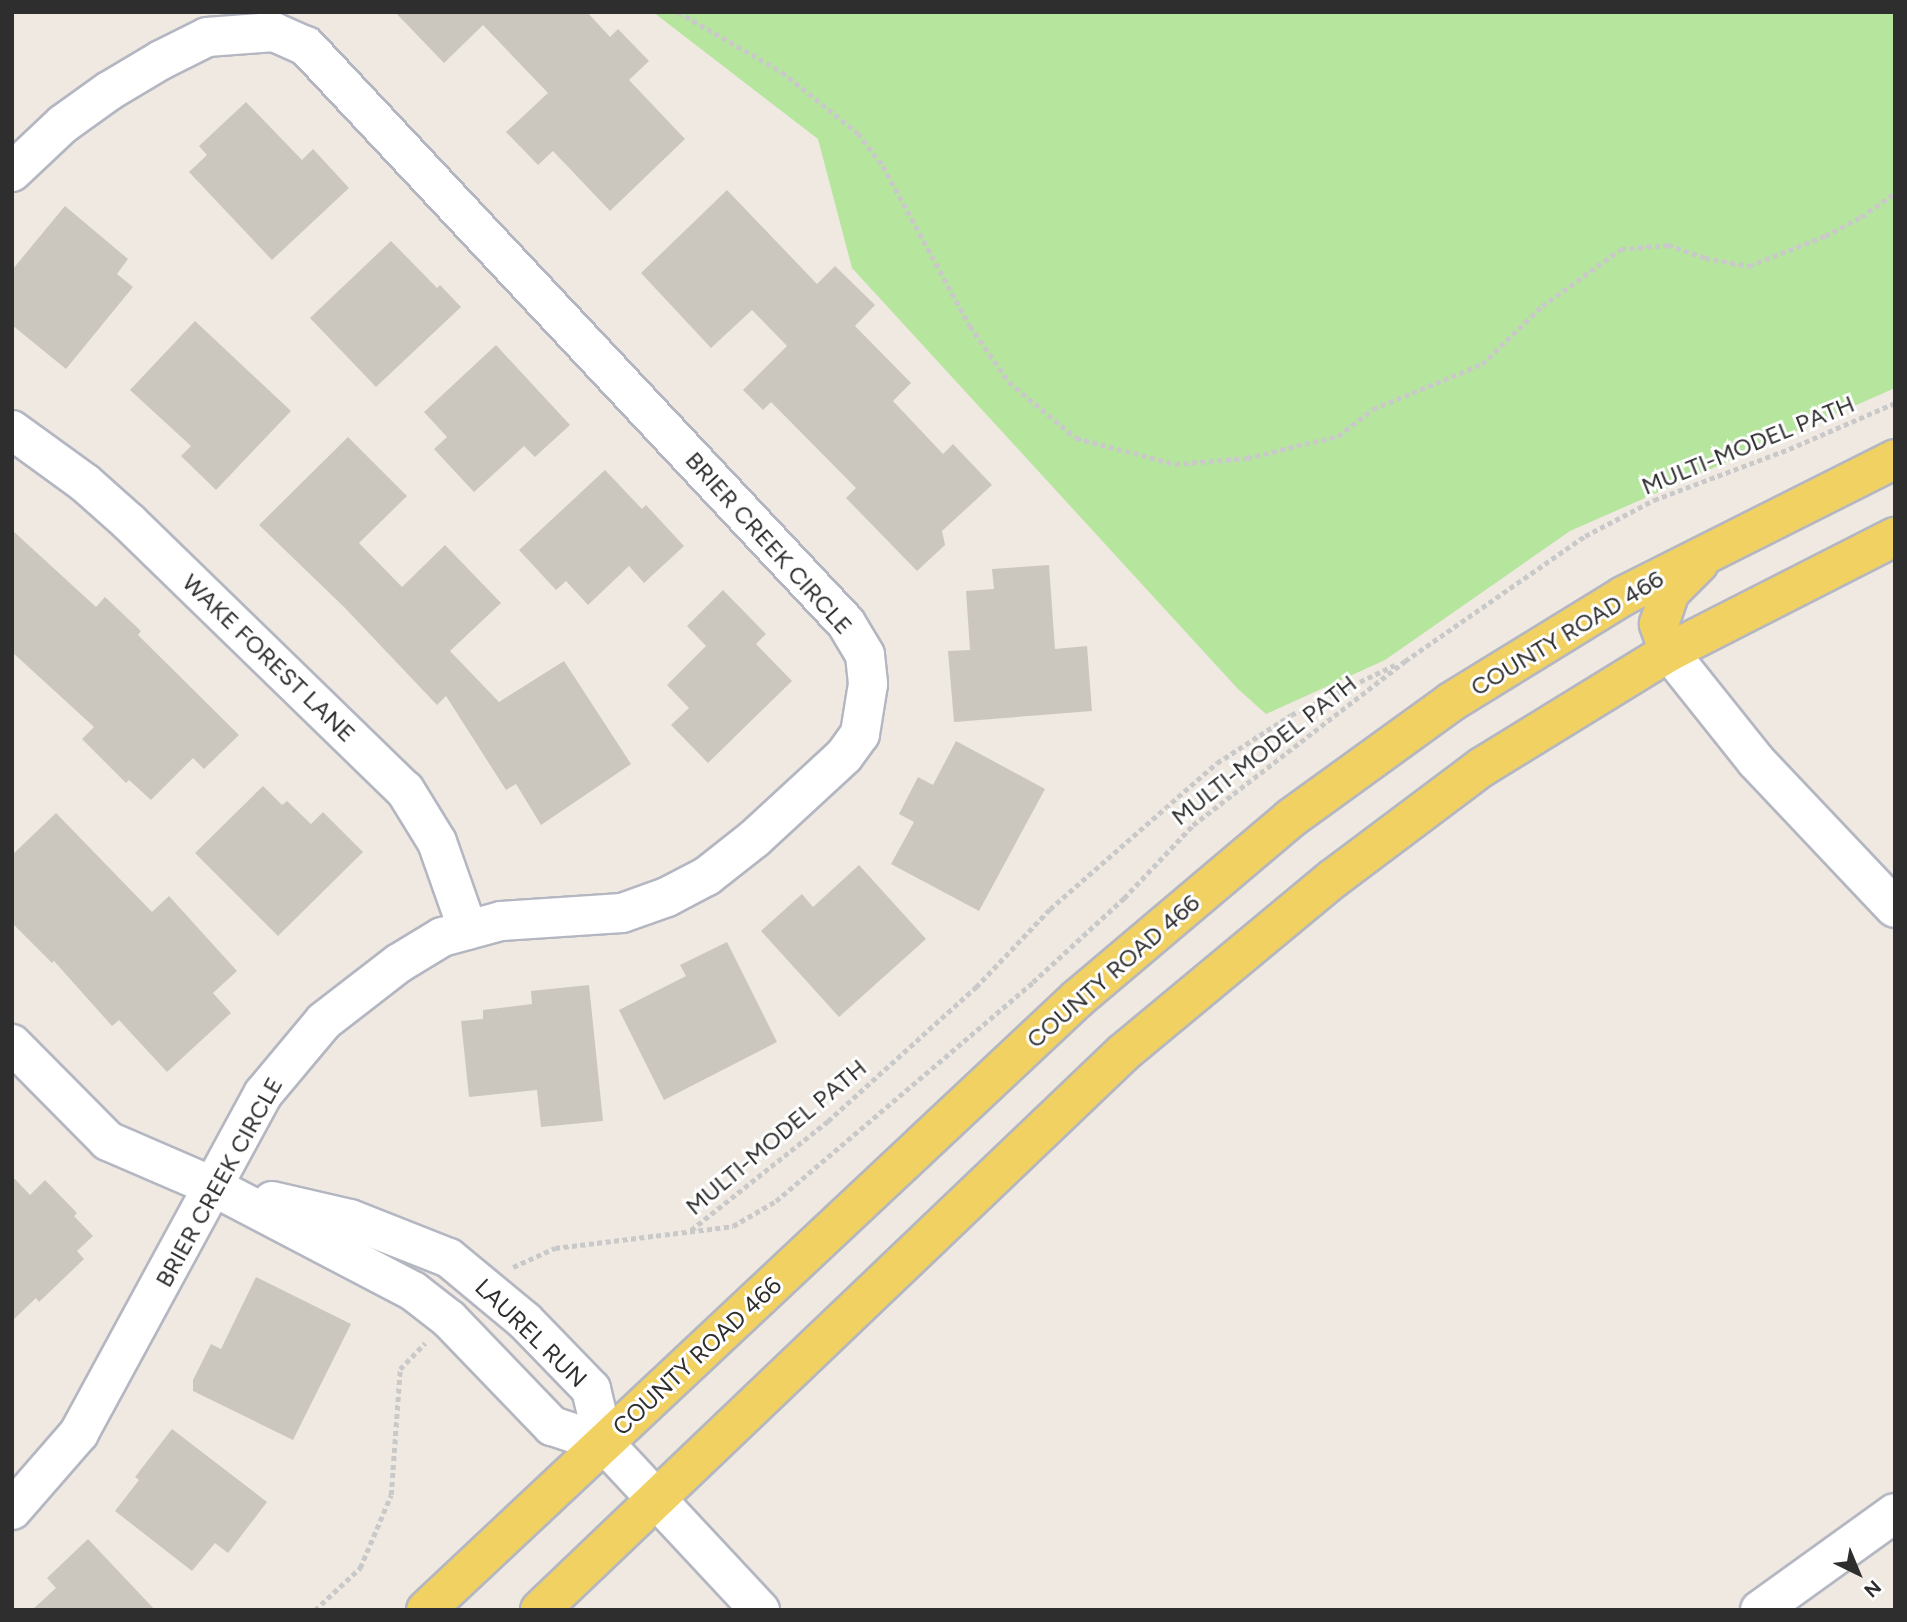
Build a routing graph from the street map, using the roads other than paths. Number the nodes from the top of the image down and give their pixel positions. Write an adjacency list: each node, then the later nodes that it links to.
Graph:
1 (12, 172): 8 (street, BRIER CREEK CIRCLE)
2 (12, 430): 8 (street, WAKE FOREST LANE)
3 (1895, 458): 5 (main road, COUNTY ROAD 466)
4 (1895, 537): 6 (main road)
5 (1710, 552): 6 (main road); 11 (main road, COUNTY ROAD 466)
6 (1669, 652): 7 (street); 12 (main road)
7 (1895, 908)
8 (468, 930): 10 (street, BRIER CREEK CIRCLE)
9 (12, 1044): 10 (street, LAUREL RUN)
10 (212, 1186): 11 (street, LAUREL RUN); 11 (street, LAUREL RUN); 13 (street, BRIER CREEK CIRCLE)
11 (604, 1443): 12 (street); 15 (main road, COUNTY ROAD 466)
12 (659, 1499): 16 (main road); 17 (street)
13 (12, 1510)
14 (1895, 1513): 18 (street)
15 (426, 1610)
16 (540, 1610)
17 (760, 1610)
18 (1760, 1610)

